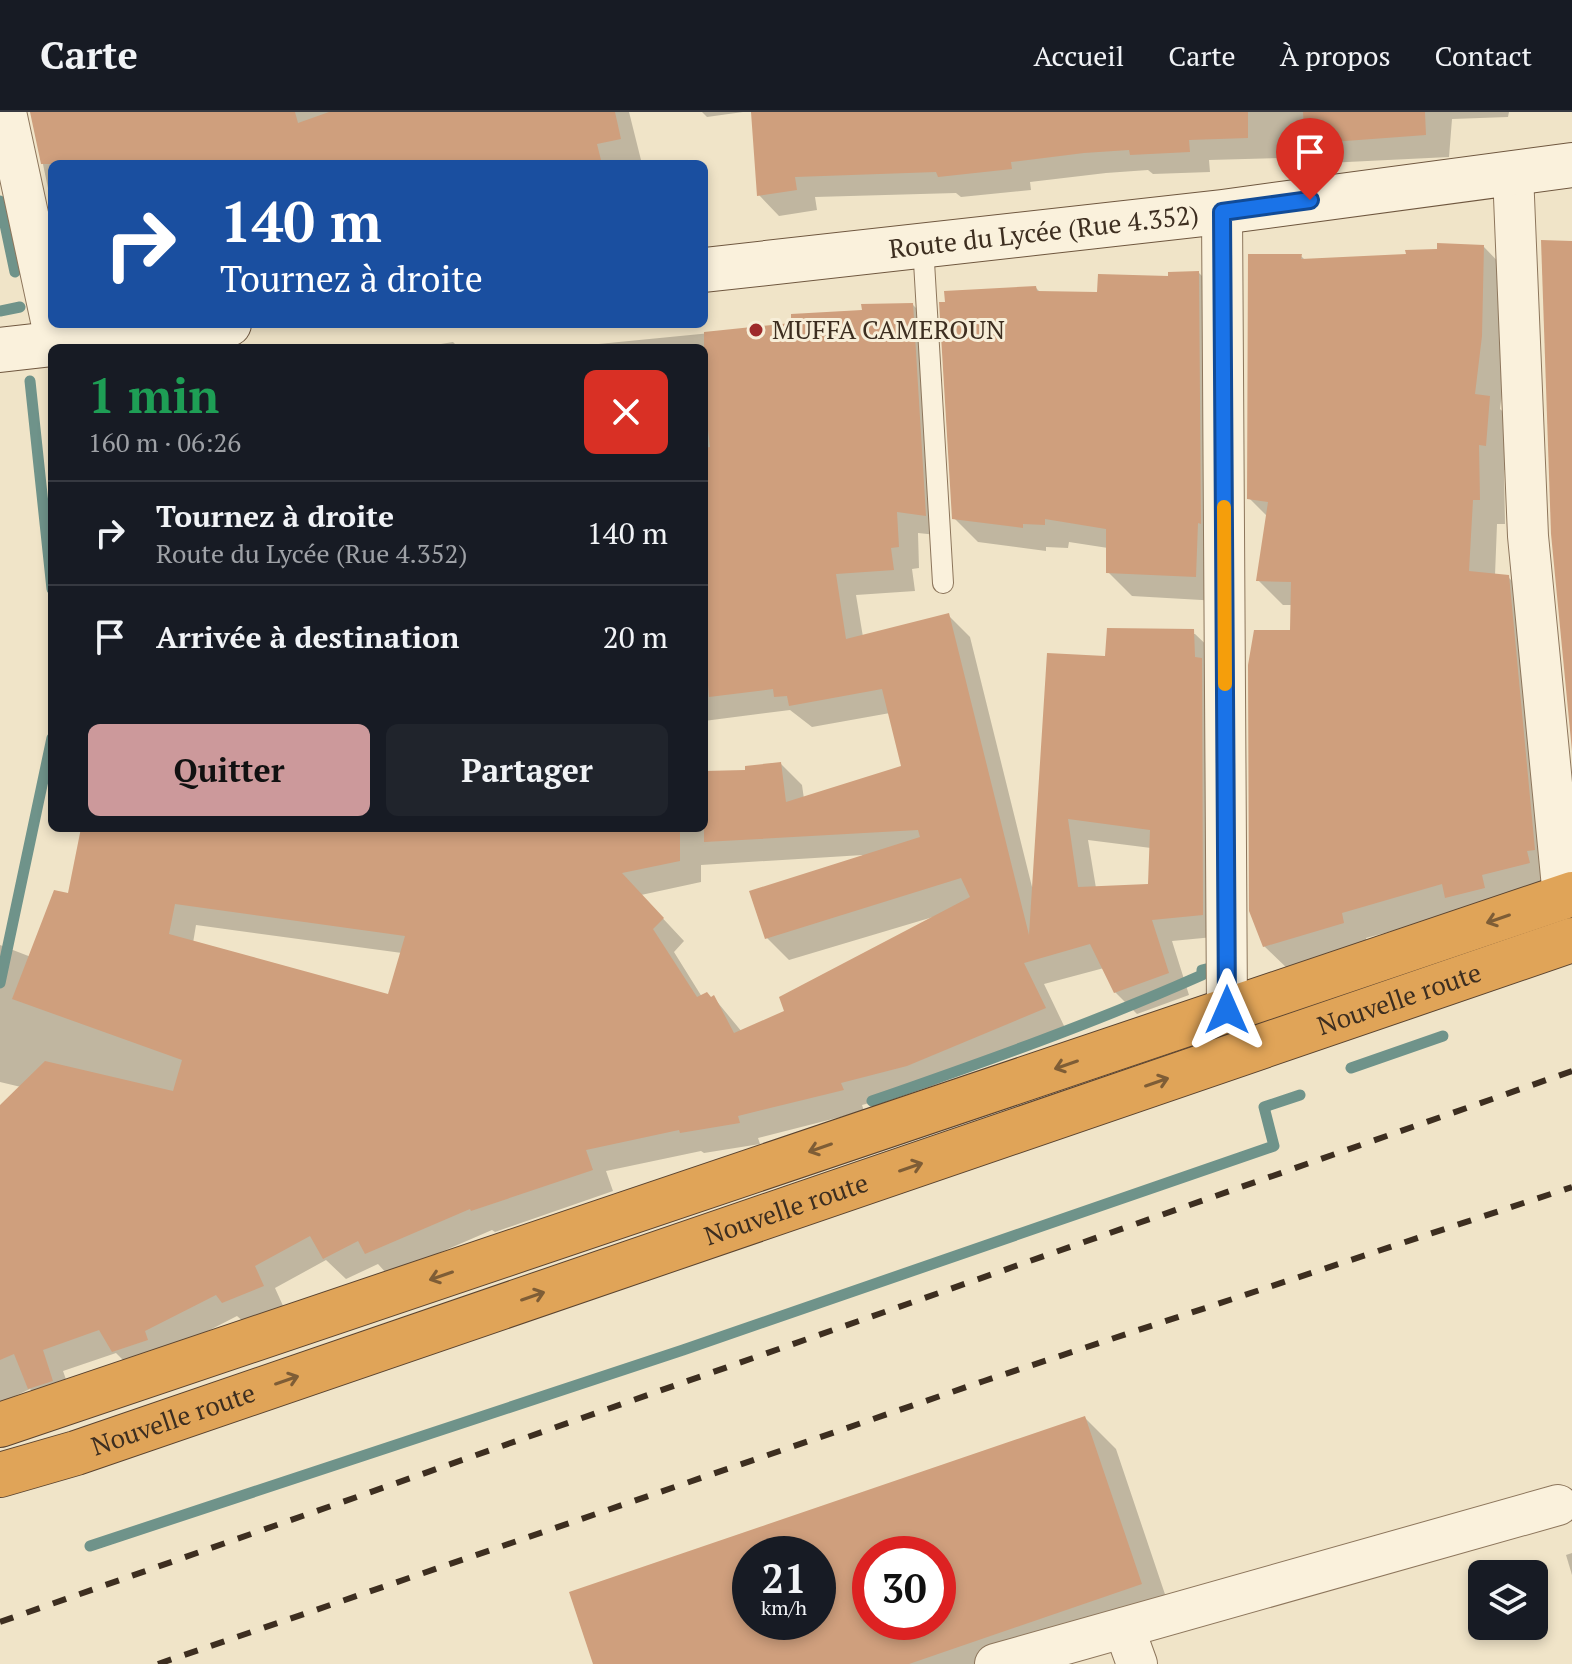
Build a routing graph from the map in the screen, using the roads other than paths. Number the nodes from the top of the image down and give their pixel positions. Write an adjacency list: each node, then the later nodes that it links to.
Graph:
1 (6, 112): 7 (street)
2 (1572, 165): 3 (main road, Route du Lycée (Rue 4.352))
3 (1513, 173): 4 (main road, Route du Lycée (Rue 4.352)); 14 (street)
4 (1222, 212): 5 (main road, Route du Lycée (Rue 4.352)); 16 (street)
5 (923, 245): 6 (main road, Route du Lycée (Rue 4.352)); 13 (lane)
6 (708, 270)
7 (48, 307)
8 (53, 328): 10 (street)
9 (194, 328): 10 (main road)
10 (56, 344)
11 (48, 345): 12 (main road)
12 (0, 350)
13 (943, 583)
14 (1568, 896): 16 (highway, Nouvelle route, one-way to 16)
15 (1572, 940): 18 (highway, Nouvelle route, one-way to 15)
16 (1227, 1010): 17 (highway, Nouvelle route, one-way to 17)
17 (0, 1425)
18 (0, 1475)
19 (1558, 1505): 20 (street)
20 (1131, 1646): 21 (street)
21 (995, 1664)

